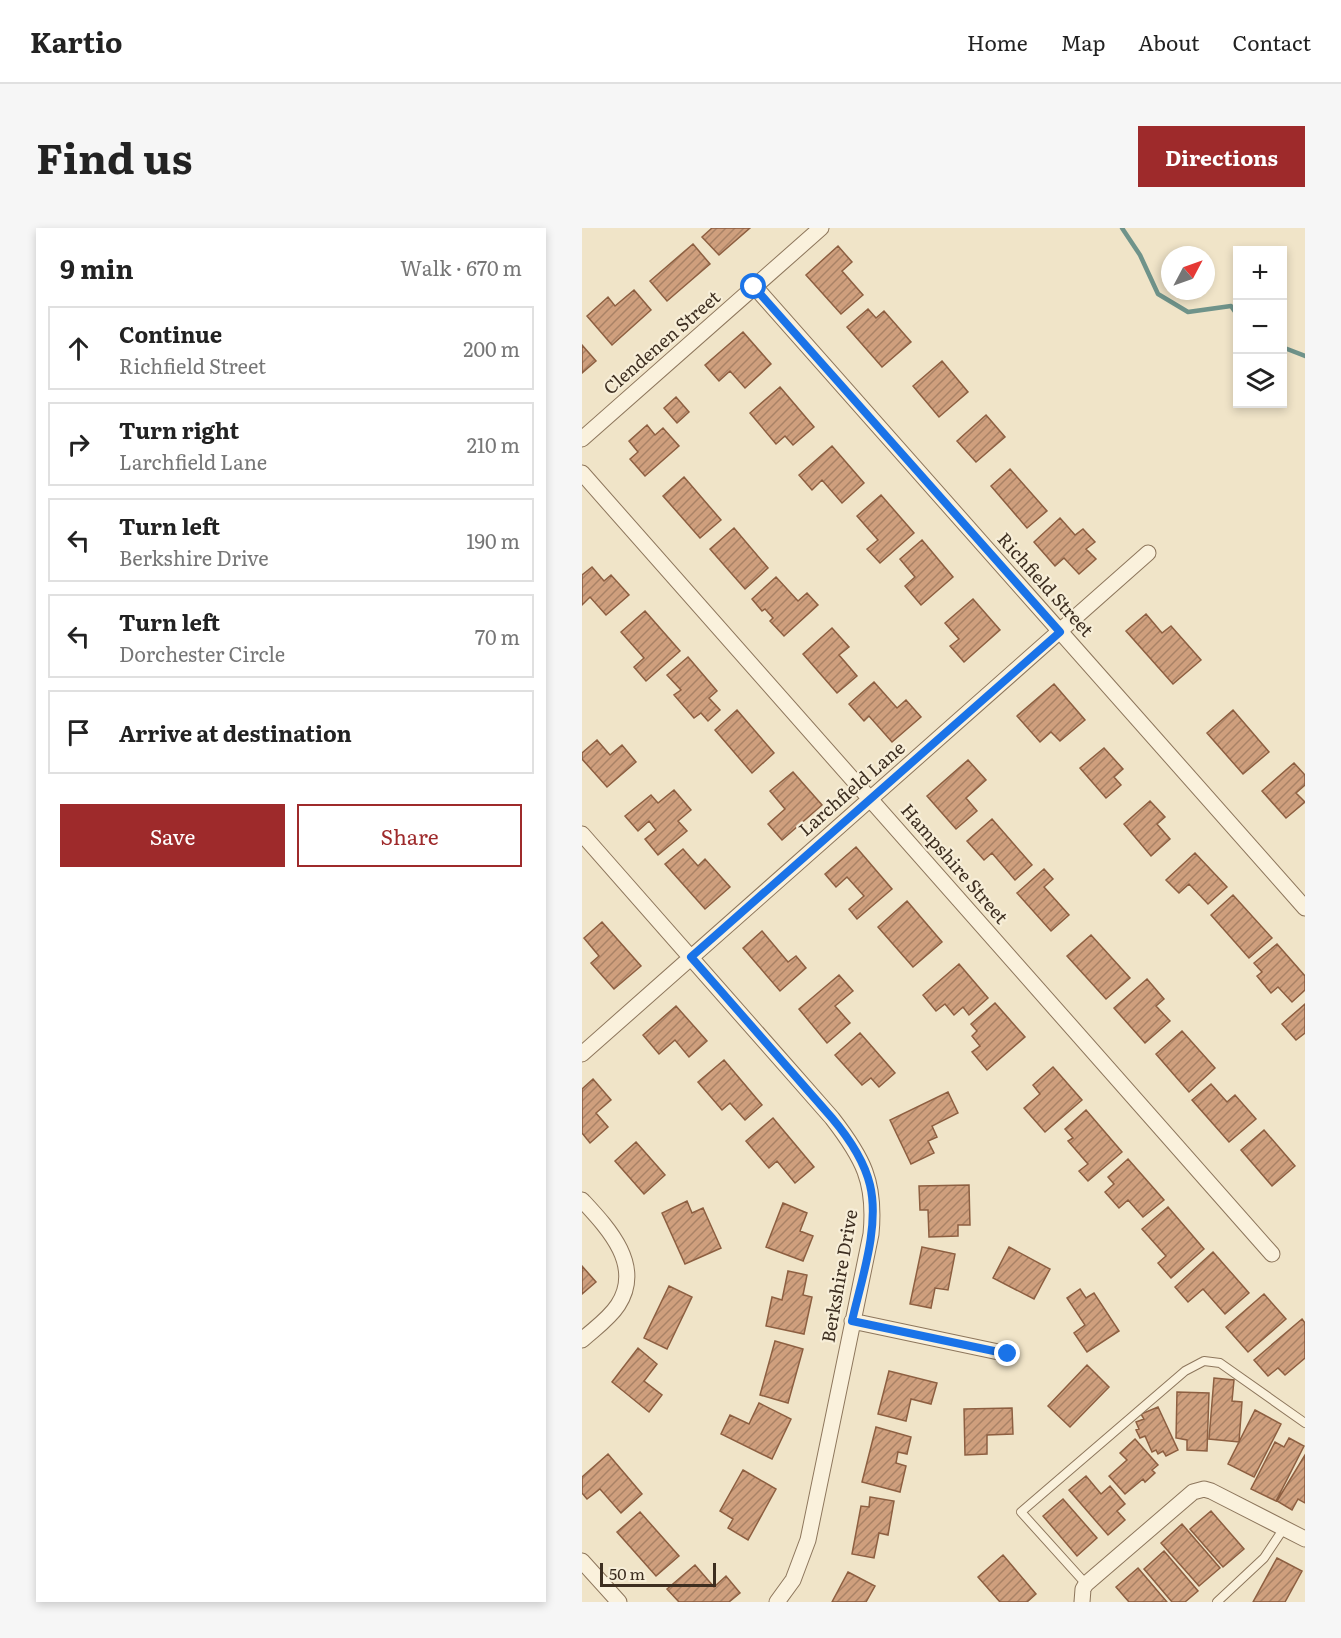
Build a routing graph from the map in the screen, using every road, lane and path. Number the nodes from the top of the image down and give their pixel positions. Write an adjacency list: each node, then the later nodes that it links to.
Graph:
1 (821, 228): 2 (street, Clendenen Street)
2 (754, 287): 3 (street, Clendenen Street); 6 (street, Richfield Street)
3 (582, 439)
4 (582, 473): 7 (street, Hampshire Street)
5 (1148, 554): 6 (street, Larchfield Lane)
6 (1060, 632): 7 (street, Larchfield Lane); 9 (street, Richfield Street)
7 (871, 799): 10 (street, Larchfield Lane); 13 (street, Hampshire Street)
8 (582, 834): 10 (street, Berkshire Drive)
9 (1305, 908)
10 (691, 957): 11 (street, Larchfield Lane); 14 (street, Berkshire Drive)
11 (582, 1054)
12 (582, 1200): 15 (street)
13 (1272, 1254)
14 (852, 1321): 16 (street); 23 (street, Berkshire Drive)
15 (582, 1340)
16 (1008, 1354)
17 (1305, 1424): 21 (lane)
18 (1284, 1528): 19 (street); 21 (street); 25 (lane)
19 (1305, 1539)
20 (582, 1561): 22 (street)
21 (1086, 1584): 24 (street)
22 (619, 1602)
23 (777, 1602)
24 (1082, 1602)
25 (1217, 1602)

